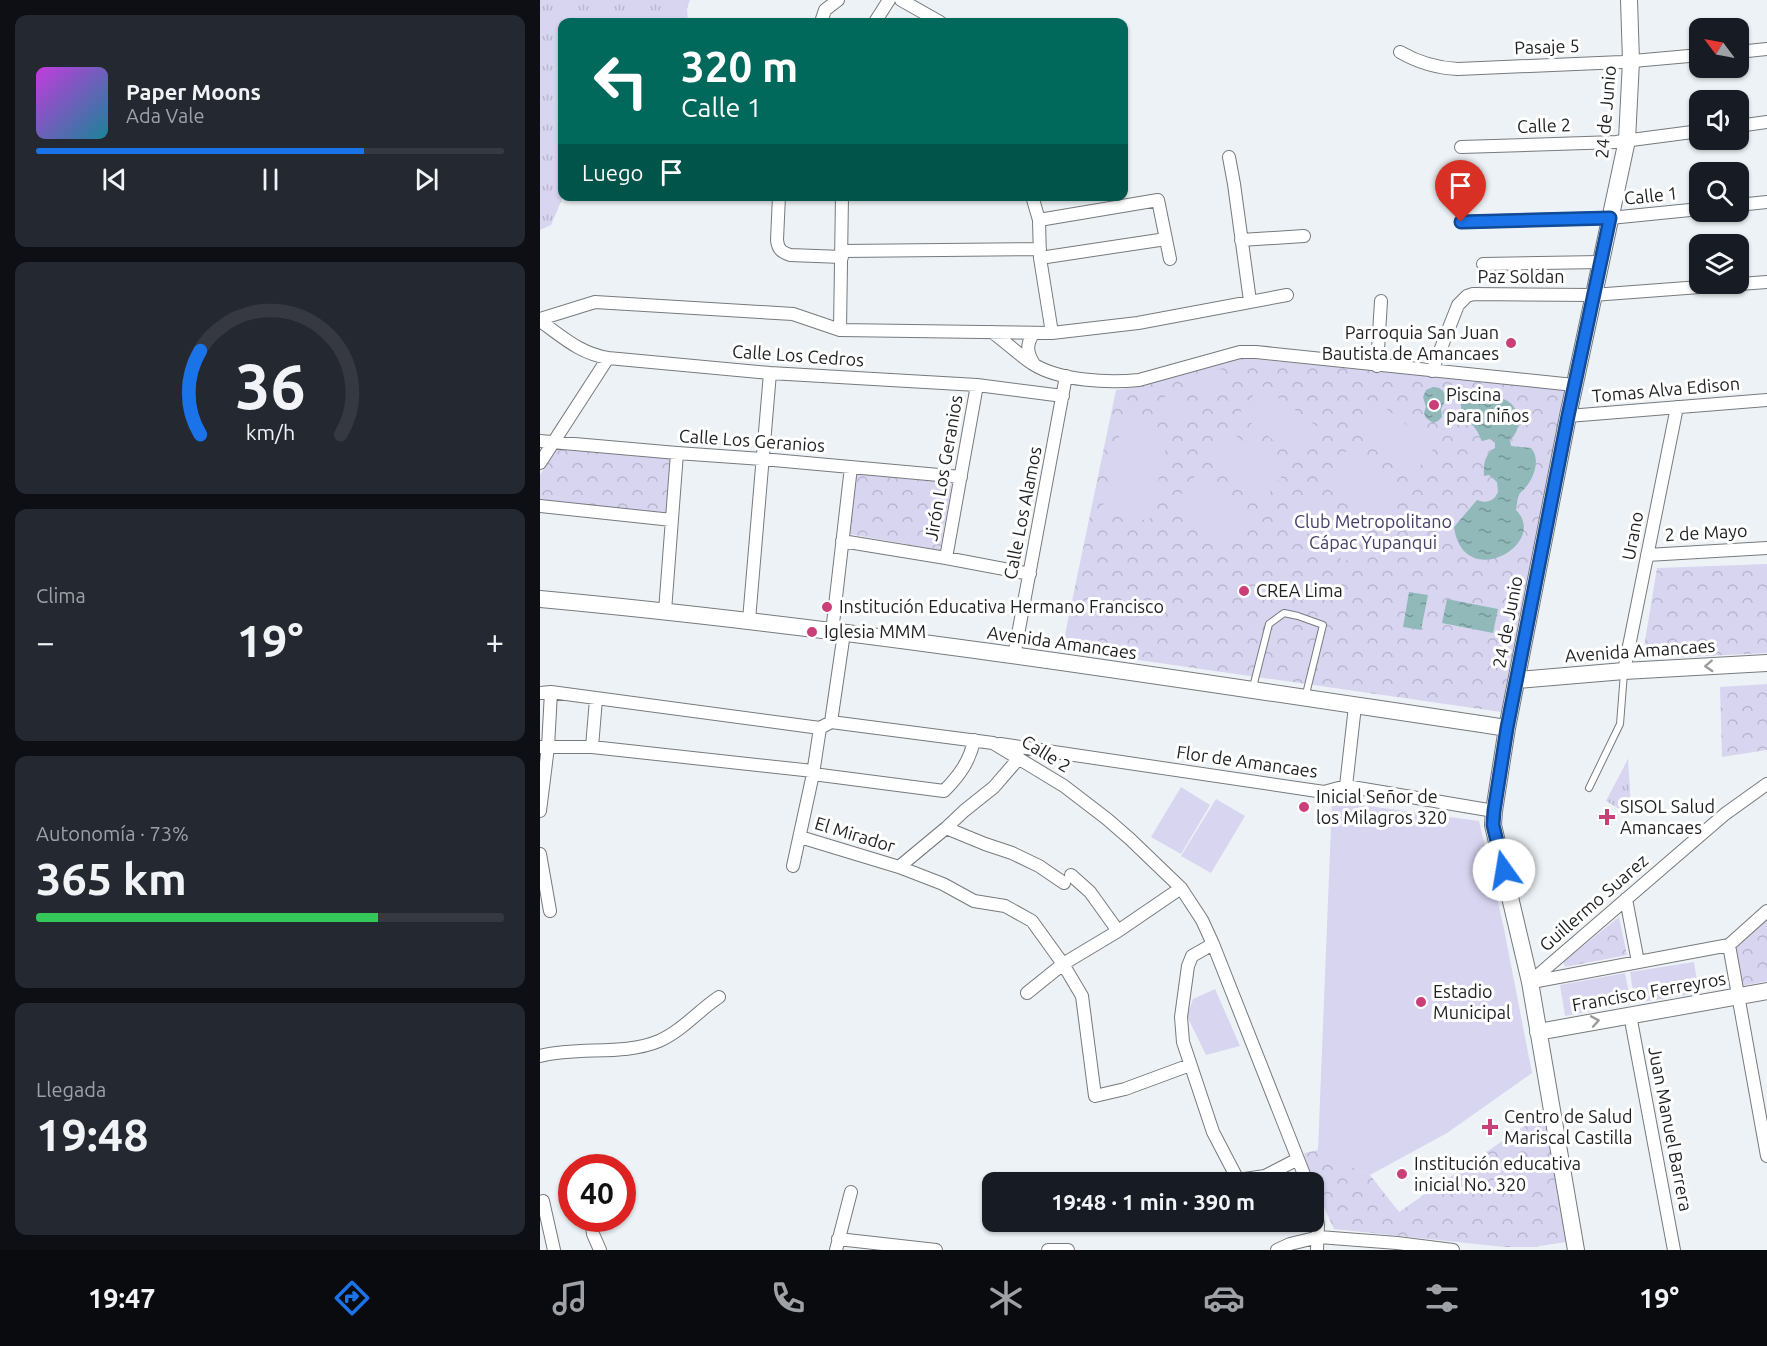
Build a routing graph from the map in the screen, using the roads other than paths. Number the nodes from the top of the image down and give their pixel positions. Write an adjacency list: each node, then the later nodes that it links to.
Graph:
1 (838, 0): 5 (street)
2 (889, 0): 6 (street)
3 (901, 0): 7 (street)
4 (1629, 0): 12 (street, 24 de Junio)
5 (822, 18)
6 (878, 18)
7 (933, 18)
8 (1767, 49): 9 (street)
9 (1749, 51)
10 (1400, 52): 12 (street, Pasaje 5)
11 (1689, 56): 12 (street, Pasaje 5)
12 (1631, 62): 16 (street, 24 de Junio)
13 (1767, 122): 14 (street)
14 (1749, 124)
15 (1689, 132): 16 (street, Calle 2)
16 (1627, 140): 17 (street, Calle 2); 25 (street, 24 de Junio)
17 (1461, 147)
18 (1229, 157): 30 (street)
19 (779, 201): 32 (street)
20 (842, 201): 32 (street)
21 (1033, 201): 26 (street)
22 (1767, 202): 23 (street)
23 (1749, 204)
24 (1689, 210): 25 (street, Calle 1)
25 (1610, 218): 27 (street, Calle 1); 34 (street, 24 de Junio)
26 (1039, 220): 29 (street); 31 (street)
27 (1461, 222)
28 (1304, 236): 30 (street)
29 (1166, 239): 31 (street); 33 (street)
30 (1241, 240): 39 (street)
31 (1040, 253): 32 (street); 44 (street)
32 (842, 254): 42 (street)
33 (1170, 259)
34 (1600, 262): 35 (street); 38 (street, 24 de Junio)
35 (1483, 264)
36 (1767, 282): 38 (street, Paz Soldan)
37 (1287, 295): 39 (street)
38 (1593, 296): 49 (street, Paz Soldan); 53 (street, 24 de Junio)
39 (1250, 301): 44 (street)
40 (1381, 301): 48 (street)
41 (540, 320): 42 (street); 46 (street, Calle Los Cedros)
42 (840, 330): 43 (street)
43 (991, 332): 45 (street); 47 (street)
44 (1052, 333): 45 (street)
45 (1033, 334): 47 (street)
46 (608, 358): 50 (street, Calle Los Cedros); 58 (street)
47 (1034, 365): 51 (street)
48 (1377, 366): 49 (street); 51 (street)
49 (1432, 371): 53 (street)
50 (770, 373): 52 (street, Calle Los Cedros); 60 (street)
51 (1066, 376): 54 (street, Calle Los Alamos)
52 (977, 385): 54 (street, Calle Los Cedros); 63 (street, Jirón Los Geranios)
53 (1574, 385): 57 (street, 24 de Junio)
54 (1063, 396): 70 (street, Calle Los Alamos)
55 (1767, 399): 56 (street, Tomas Alva Edison)
56 (1677, 407): 57 (street, Tomas Alva Edison); 68 (street, Urano)
57 (1568, 416): 78 (street, 24 de Junio)
58 (546, 442): 59 (street, Calle Los Geranios); 61 (street)
59 (677, 453): 60 (street, Calle Los Geranios); 65 (street)
60 (762, 459): 62 (street, Calle Los Geranios); 73 (street)
61 (540, 462)
62 (851, 467): 63 (street, Calle Los Geranios); 66 (street)
63 (961, 477): 69 (street, Jirón Los Geranios)
64 (540, 506): 65 (street)
65 (672, 520): 72 (street)
66 (842, 541): 69 (street); 74 (street)
67 (1767, 548): 68 (street, 2 de Mayo)
68 (1647, 555): 77 (street, Urano)
69 (946, 558): 70 (street)
70 (1030, 574): 75 (street, Calle Los Alamos)
71 (540, 599): 72 (street, Avenida Amancaes)
72 (665, 610): 73 (street, Avenida Amancaes)
73 (749, 620): 74 (street, Avenida Amancaes)
74 (838, 632): 75 (street, Avenida Amancaes); 84 (street)
75 (1014, 656): 79 (street, Avenida Amancaes)
76 (1767, 663): 77 (street, Avenida Amancaes, one-way to 77)
77 (1624, 671): 78 (street, Avenida Amancaes); 94 (lane)
78 (1517, 680): 85 (street, 24 de Junio)
79 (1252, 690): 81 (street, Avenida Amancaes); 81 (lane)
80 (546, 693): 82 (street, Calle 2); 88 (street)
81 (1304, 698): 83 (street, Avenida Amancaes)
82 (596, 699): 84 (street, Calle 2); 89 (street)
83 (1355, 706): 85 (street, Avenida Amancaes); 93 (street)
84 (826, 725): 86 (street, Calle 2); 91 (street)
85 (1507, 728): 96 (street, 24 de Junio)
86 (974, 740): 87 (street, Calle 2); 91 (street)
87 (993, 743): 90 (street, Calle 2); 93 (street, Flor de Amancaes)
88 (544, 747): 89 (street); 95 (street)
89 (592, 747): 91 (street)
90 (1019, 758): 97 (street); 102 (street, Calle 2)
91 (813, 772): 98 (street)
92 (1767, 784): 103 (street, Guillermo Suarez)
93 (1346, 786): 96 (street, Flor de Amancaes)
94 (1589, 788)
95 (540, 811)
96 (1494, 811): 111 (street, 24 de Junio)
97 (946, 828): 101 (street); 106 (street)
98 (800, 837): 100 (street); 101 (street, El Mirador)
99 (540, 854): 104 (street)
100 (793, 866)
101 (899, 867): 110 (street, El Mirador)
102 (1181, 888): 106 (street); 107 (street, Calle 2)
103 (1626, 899): 109 (street); 111 (street, Guillermo Suarez)
104 (550, 911)
105 (1767, 911): 108 (street)
106 (1118, 931): 110 (street)
107 (1214, 944): 119 (street); 121 (street, Calle 2)
108 (1729, 945): 109 (street); 114 (street)
109 (1638, 962): 111 (street)
110 (1063, 964): 113 (street); 119 (street, El Mirador)
111 (1530, 982): 117 (street, 24 de Junio)
112 (1767, 991): 114 (street, Francisco Ferreyros)
113 (1027, 993)
114 (1739, 996): 116 (street, Francisco Ferreyros); 120 (street)
115 (719, 997): 118 (street)
116 (1630, 1015): 117 (street, Francisco Ferreyros, one-way to 116); 136 (street, Juan Manuel Barrera)
117 (1538, 1032): 135 (street, 24 de Junio)
118 (540, 1056)
119 (1190, 1065): 121 (street)
120 (1767, 1155)
121 (1298, 1160): 122 (street, Calle 2)
122 (1303, 1172)
123 (851, 1192): 126 (street)
124 (543, 1201): 128 (street)
125 (593, 1232): 129 (street)
126 (837, 1244): 130 (street)
127 (1318, 1244): 133 (street); 134 (street)
128 (554, 1250)
129 (600, 1250)
130 (936, 1250)
131 (1048, 1250): 132 (street)
132 (1068, 1250)
133 (1277, 1250)
134 (1453, 1250)
135 (1576, 1250)
136 (1674, 1250)

